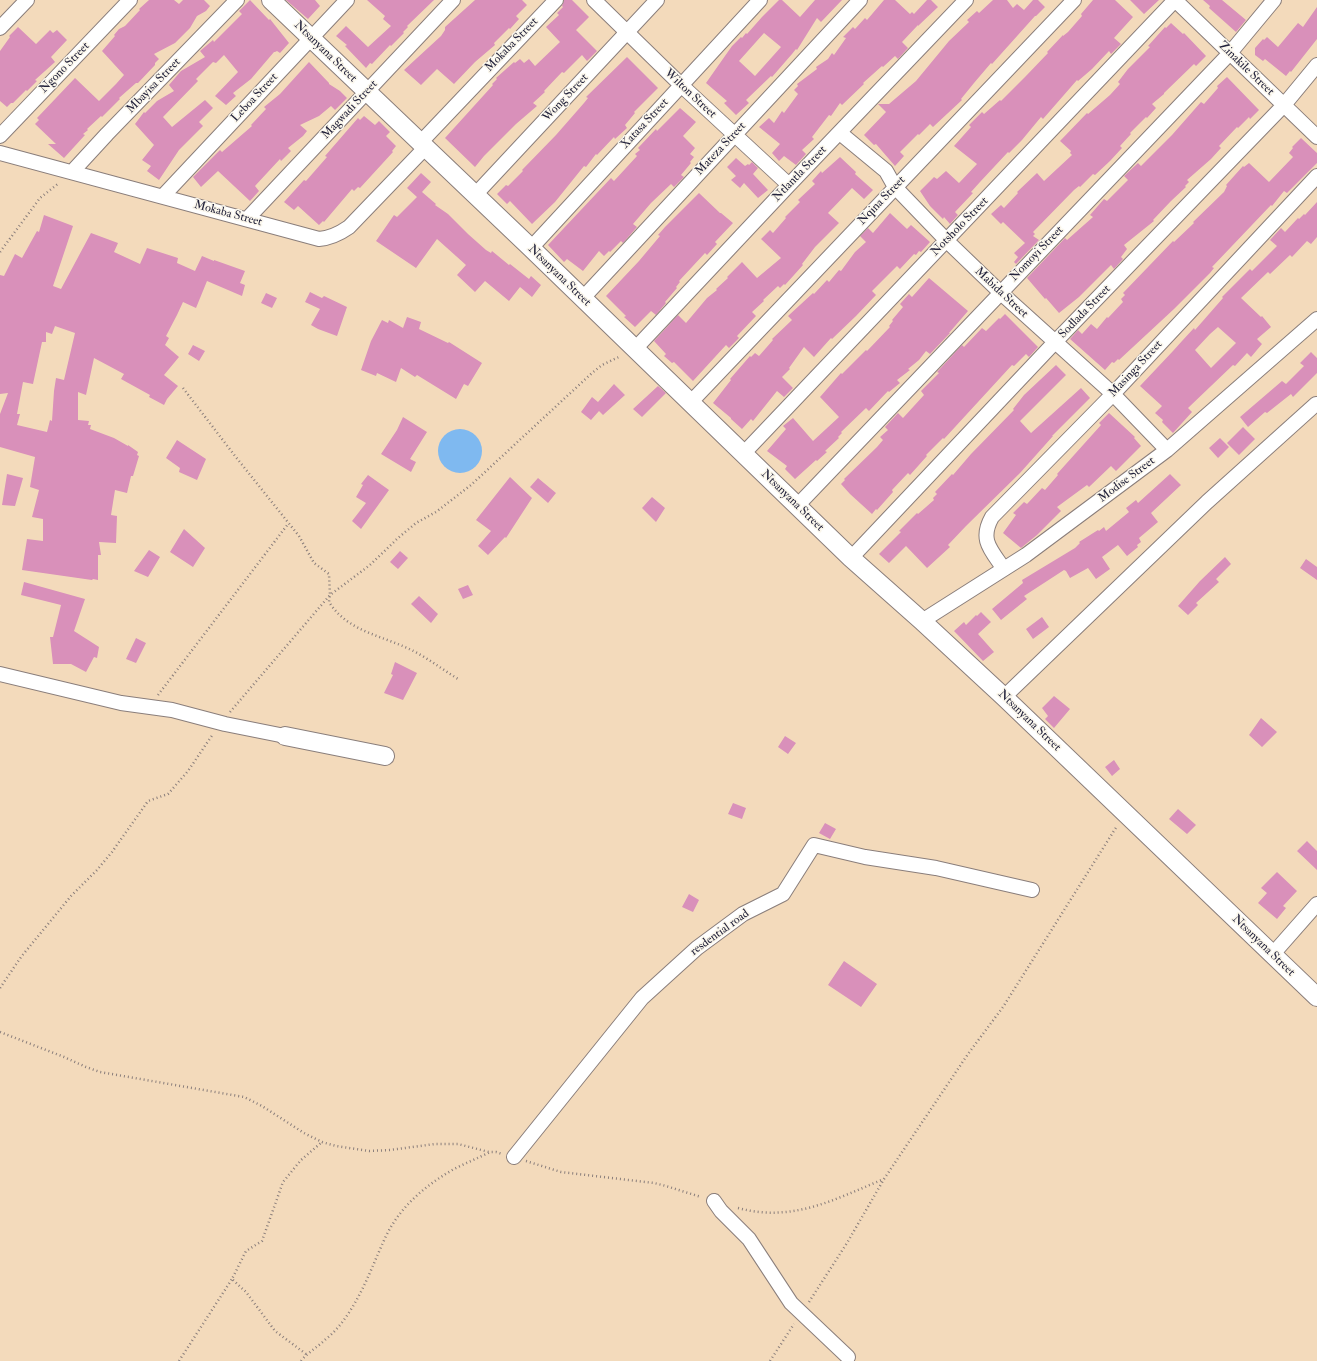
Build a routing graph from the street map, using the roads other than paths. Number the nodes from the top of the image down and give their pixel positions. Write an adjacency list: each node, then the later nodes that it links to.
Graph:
1 (27, 0): 16 (street)
2 (130, 0): 26 (street, Ngono Street)
3 (237, 0): 30 (street, Mbayisa Street)
4 (271, 0): 18 (street, Ntsanyana Street)
5 (348, 0): 18 (street, Leboa Street)
6 (453, 0): 22 (street, Magwadi Street)
7 (556, 0): 28 (street, Mokaba Street)
8 (594, 0): 17 (street, Wilton Street)
9 (657, 0): 17 (street, Wong Street)
10 (760, 0): 21 (street, Xatasa Street)
11 (860, 0): 25 (street, Mateza Street)
12 (966, 0): 24 (street, Ntlantla Street)
13 (1074, 0): 33 (street, Nqina Street)
14 (1175, 0): 19 (street, Zinakile Street); 37 (street, Notsholo Street)
15 (1274, 0): 19 (street, Nomoyi Street)
16 (0, 28)
17 (626, 32): 21 (street, Wilton Street); 34 (street, Wong Street)
18 (311, 38): 22 (street, Ntsanyana Street); 35 (street, Leboa Street)
19 (1230, 53): 23 (street, Zinakile Street); 39 (street, Nomoyi Street)
20 (1317, 65): 23 (street, Sodlada Street)
21 (681, 85): 25 (street, Wilton Street); 38 (street, Xatasa Street)
22 (367, 92): 28 (street, Ntsanyana Street); 36 (street, Magwadi Street)
23 (1284, 105): 27 (street, Zinakile Street); 42 (street, Sodlada Street)
24 (840, 132): 32 (street, Ntlantla Street); 33 (street, Mabida Street)
25 (734, 134): 32 (street, Wilton Street); 40 (street, Mateza Street)
26 (0, 136)
27 (1317, 136)
28 (423, 146): 34 (street, Ntsanyana Street); 36 (street, Mokaba Street)
29 (0, 153): 30 (street, Mokaba Street)
30 (72, 172): 35 (street, Mokaba Street)
31 (1317, 176): 44 (street, Masinga Street)
32 (789, 185): 43 (street, Ntlantla Street)
33 (895, 187): 37 (street, Mabida Street); 45 (street, Nqina Street)
34 (475, 195): 38 (street, Ntsanyana Street)
35 (162, 196): 36 (street, Mokaba Street)
36 (247, 219)
37 (947, 241): 39 (street, Mabida Street); 48 (street, Notsholo Street)
38 (531, 248): 40 (street, Ntsanyana Street)
39 (1000, 293): 42 (street, Mabida Street); 49 (street, Nomoyi Street)
40 (582, 299): 43 (street, Ntsanyana Street)
41 (1317, 319): 47 (street, Modise Street)
42 (1056, 342): 44 (street, Mabida Street); 50 (street, Sodlada Street)
43 (635, 349): 45 (street, Ntsanyana Street)
44 (1113, 394): 47 (street, Mabida Street); 51 (street, Masinga Street)
45 (690, 403): 48 (street, Ntsanyana Street)
46 (1316, 404): 54 (street)
47 (1167, 450): 51 (street, Modise Street)
48 (743, 454): 49 (street, Ntsanyana Street)
49 (797, 506): 50 (street, Ntsanyana Street)
50 (851, 558): 52 (street, Ntsanyana Street)
51 (1004, 569): 52 (street, Modise Street)
52 (922, 620): 54 (street, Ntsanyana Street)
53 (0, 674): 55 (street)
54 (1004, 697): 59 (street, Ntsanyana Street)
55 (285, 736): 56 (street)
56 (385, 756)
57 (1032, 890): 61 (street, resdential road)
58 (1317, 904): 59 (street)
59 (1272, 955): 60 (street, Ntsanyana Street)
60 (1317, 997)
61 (514, 1158)
62 (714, 1201): 63 (street)
63 (848, 1357)

